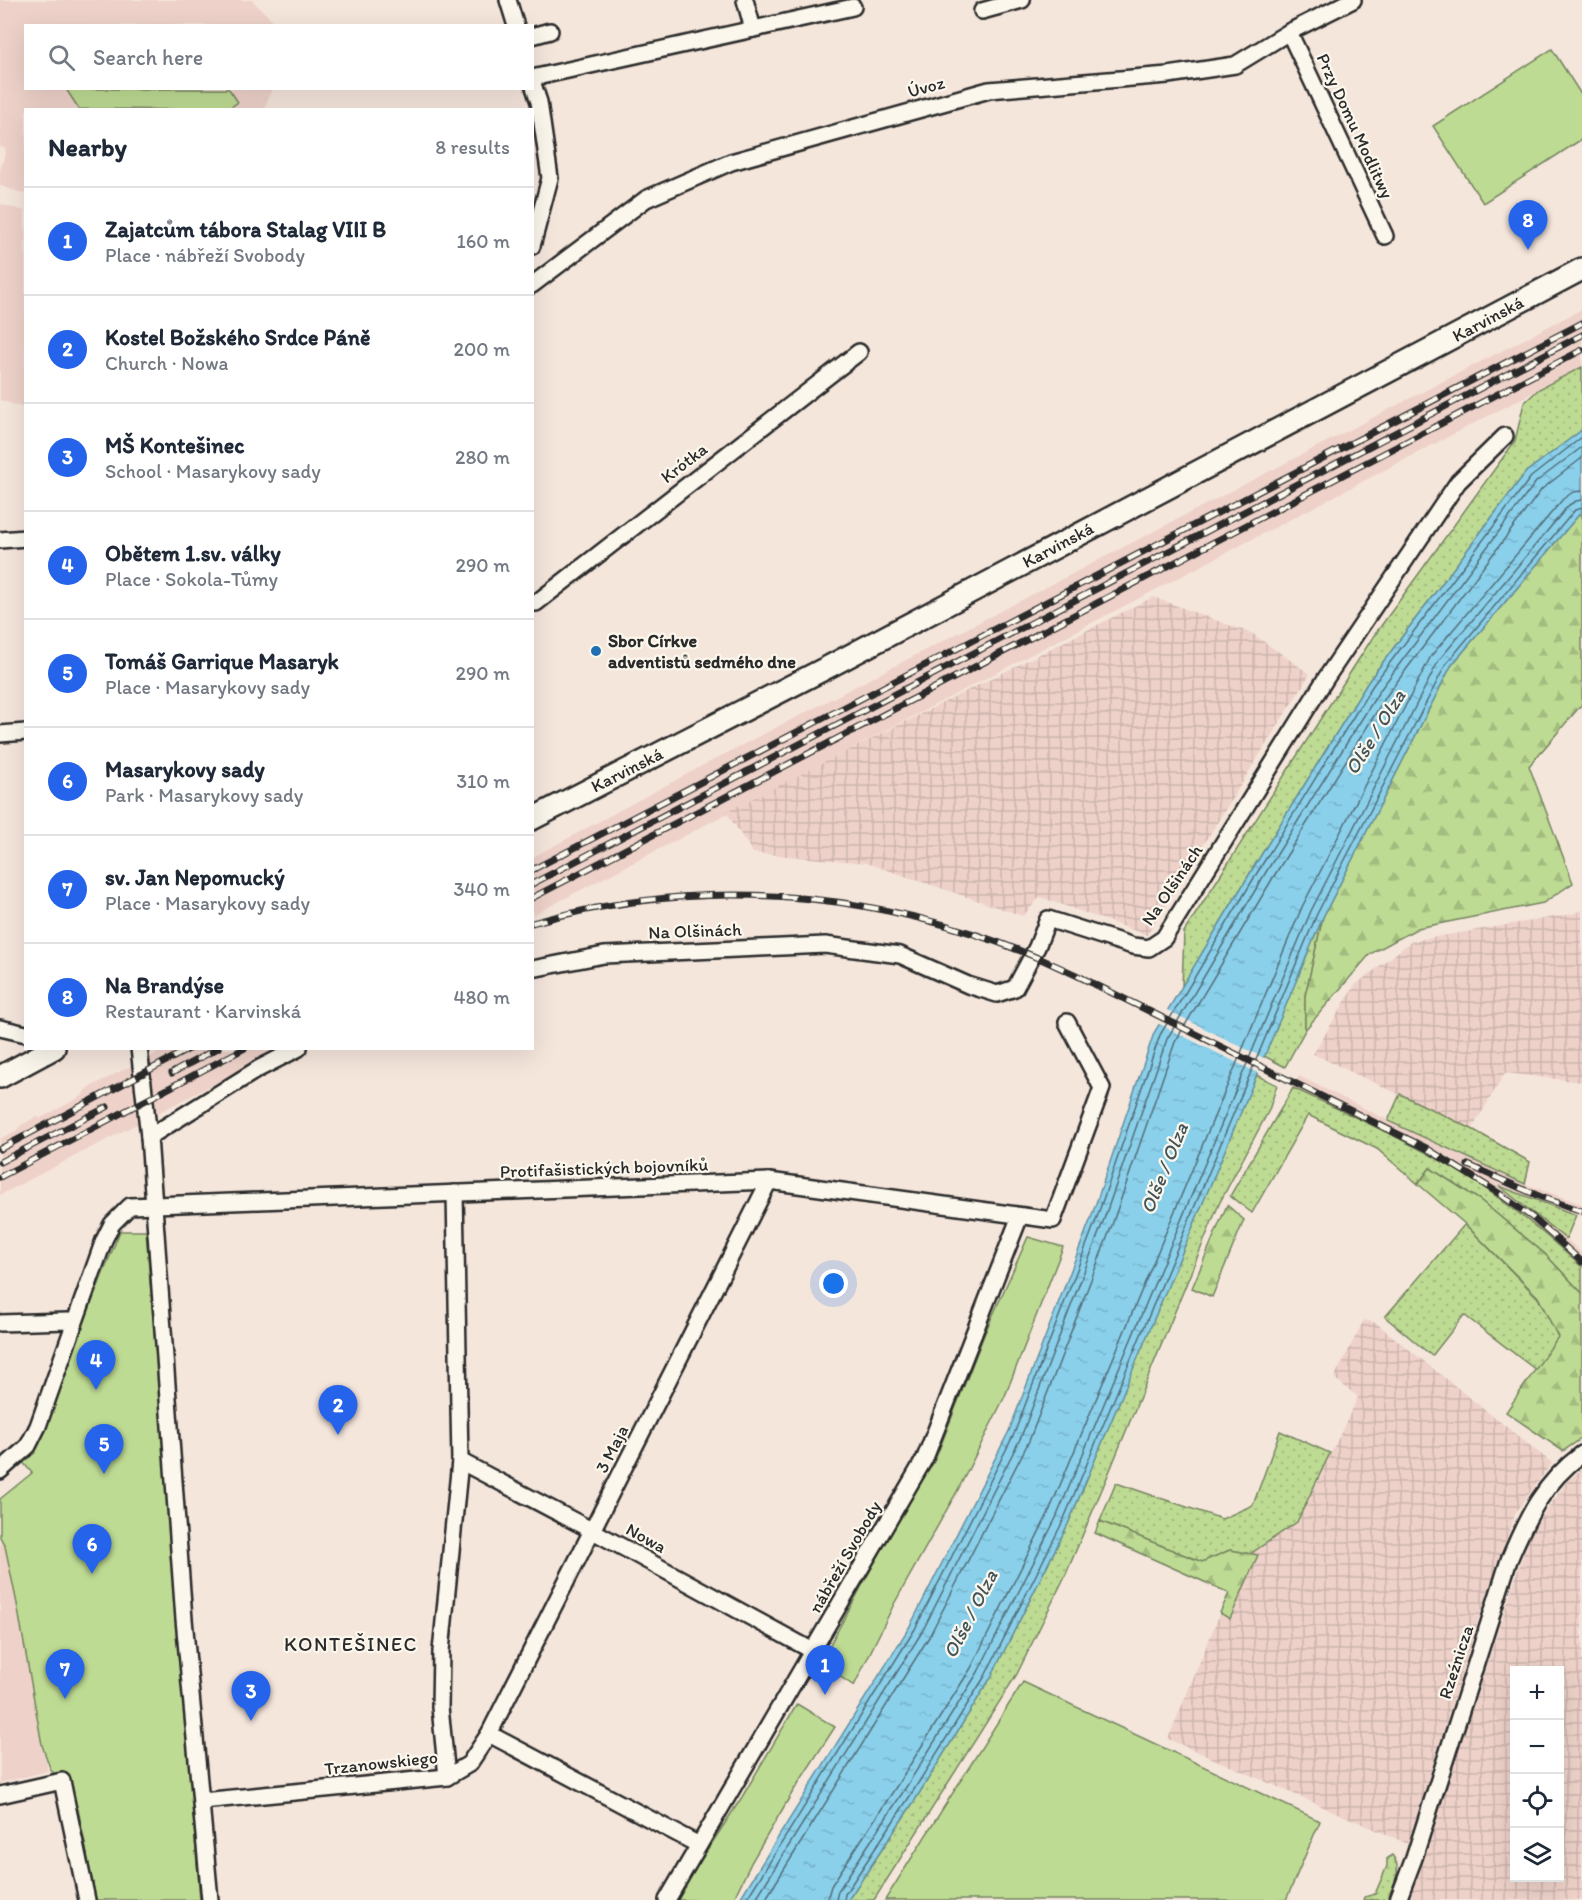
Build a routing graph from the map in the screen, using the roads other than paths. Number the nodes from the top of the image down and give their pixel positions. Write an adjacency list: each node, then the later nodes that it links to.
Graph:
1 (508, 0): 7 (street)
2 (745, 0): 8 (street)
3 (1022, 0): 6 (street)
4 (1353, 0): 10 (street, Úvoz)
5 (853, 7): 8 (street)
6 (982, 11)
7 (515, 24)
8 (753, 29): 12 (street)
9 (550, 31): 11 (street)
10 (1289, 32): 14 (street, Przy Domu Modlitwy); 17 (street, Úvoz)
11 (534, 35)
12 (534, 79)
13 (534, 86): 15 (street)
14 (1385, 236)
15 (534, 238)
16 (1582, 269): 25 (main road, Karvinská)
17 (534, 283)
18 (859, 352): 22 (street, Krótka)
19 (1505, 436): 26 (street, Na Olšinách)
20 (24, 538): 21 (street)
21 (0, 540)
22 (534, 603)
23 (24, 732): 24 (street)
24 (0, 734)
25 (534, 818)
26 (534, 969)
27 (1067, 1022): 38 (street, Protifašistických bojovníků)
28 (0, 1028): 29 (street)
29 (24, 1034)
30 (50, 1050): 33 (main road)
31 (139, 1050): 34 (street)
32 (294, 1050): 34 (street)
33 (0, 1077)
34 (149, 1137): 37 (street)
35 (769, 1181): 36 (street, Protifašistických bojovníků); 38 (street, Protifašistických bojovníků); 44 (street, 3 Maja)
36 (455, 1193): 37 (street, Protifašistických bojovníků); 42 (street)
37 (154, 1204): 40 (street, Protifašistických bojovníků); 49 (street)
38 (1020, 1216): 45 (street, nábřeží Svobody)
39 (0, 1323): 40 (street)
40 (74, 1325): 43 (street, Protifašistických bojovníků)
41 (1582, 1454): 54 (street, Rzeźnicza)
42 (460, 1461): 44 (street, Nowa); 47 (street)
43 (0, 1471)
44 (593, 1531): 45 (street, Nowa); 46 (street, 3 Maja)
45 (813, 1651): 50 (street, nábřeží Svobody)
46 (489, 1734): 47 (street, Trzanowskiego); 50 (street)
47 (447, 1777): 49 (street, Trzanowskiego)
48 (0, 1795): 51 (street)
49 (202, 1801): 52 (street)
50 (699, 1845): 53 (street, nábřeží Svobody)
51 (87, 1900)
52 (210, 1900)
53 (667, 1900)
54 (1398, 1900)

